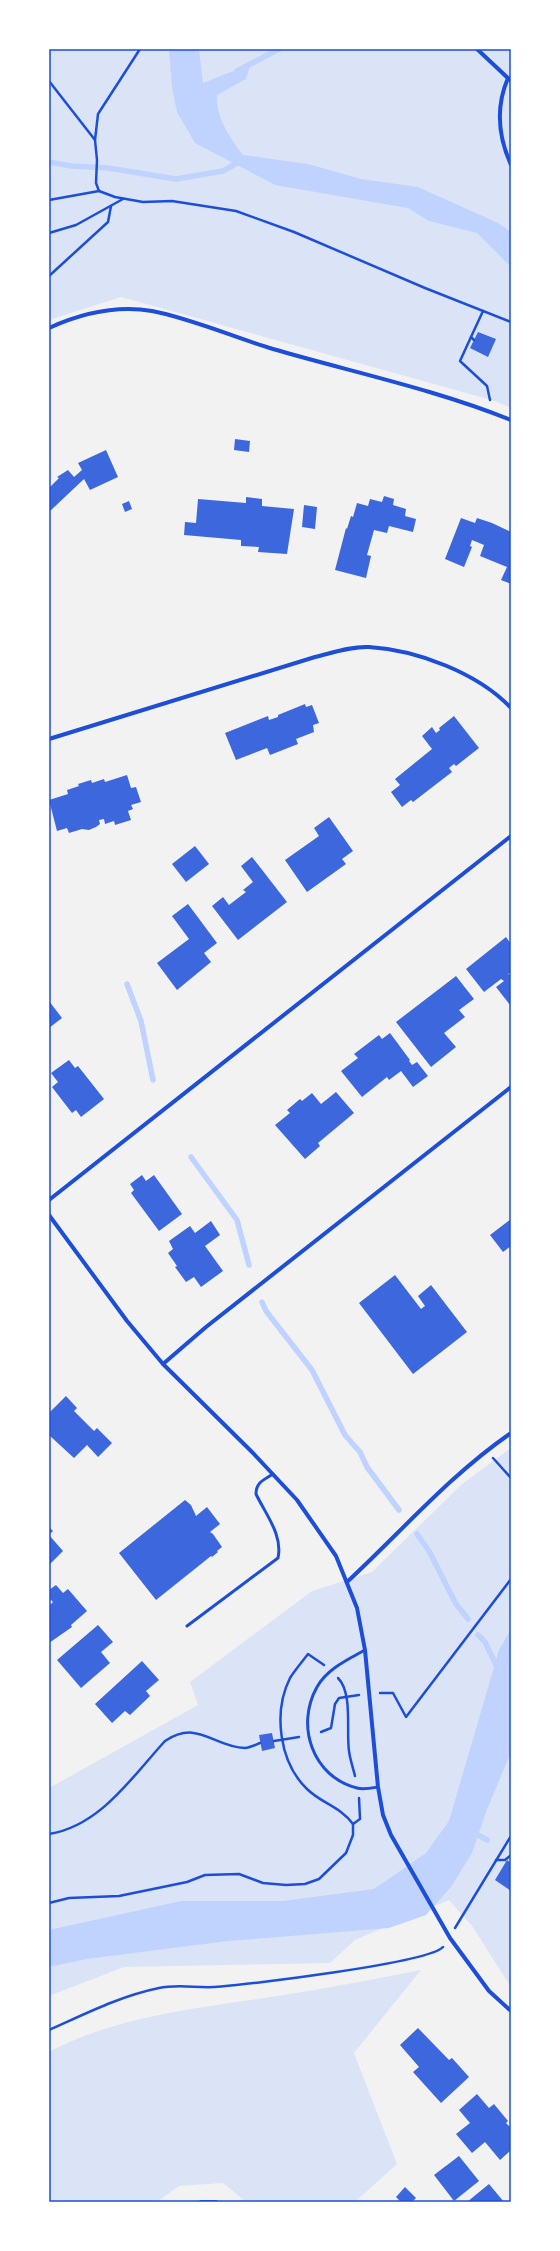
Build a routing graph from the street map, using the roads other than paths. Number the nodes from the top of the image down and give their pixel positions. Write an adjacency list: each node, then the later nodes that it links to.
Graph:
1 (478, 49): 2 (street)
2 (510, 80): 3 (street)
3 (511, 165)
4 (49, 328): 5 (street)
5 (511, 420)
6 (511, 708): 7 (street)
7 (49, 739)
8 (511, 836): 10 (street)
9 (511, 1087): 12 (street)
10 (49, 1200)
11 (49, 1215): 12 (street)
12 (163, 1364): 14 (street)
13 (511, 1433): 15 (street)
14 (273, 1474): 15 (street); 16 (lane)
15 (347, 1582): 17 (street)
16 (188, 1626)
17 (364, 1650): 18 (street); 18 (lane)
18 (378, 1787): 19 (street)
19 (511, 2011)
20 (202, 2202): 21 (street)
21 (216, 2202)

